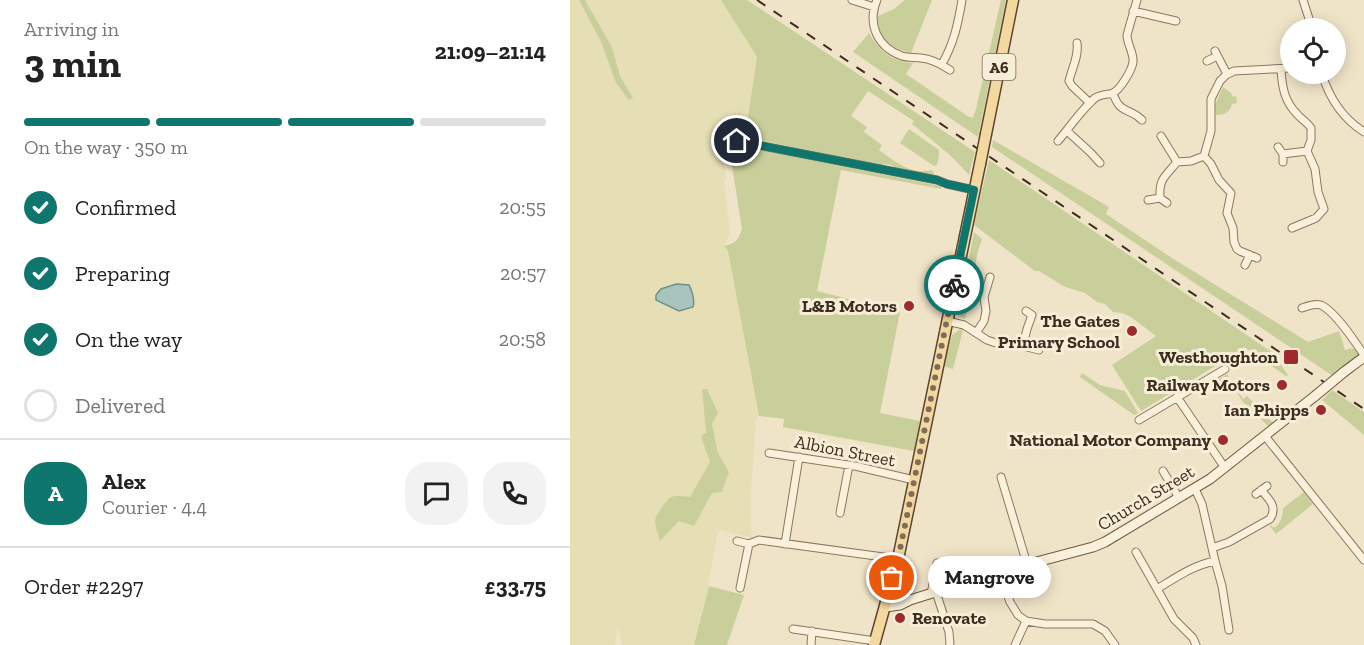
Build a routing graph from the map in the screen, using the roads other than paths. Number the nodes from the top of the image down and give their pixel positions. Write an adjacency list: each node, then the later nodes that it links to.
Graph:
1 (852, 0): 6 (street)
2 (962, 0): 12 (street)
3 (1013, 0): 31 (main road, A6, bridge)
4 (1137, 0): 7 (street)
5 (1303, 0): 8 (street)
6 (875, 4): 12 (street)
7 (1133, 11): 9 (street); 18 (street)
8 (1310, 18)
9 (1176, 21)
10 (1080, 47): 19 (street)
11 (1207, 61): 15 (street)
12 (942, 64): 14 (street)
13 (1280, 69): 15 (street)
14 (951, 70)
15 (1227, 74): 28 (street)
16 (1282, 84): 26 (street)
17 (1326, 84): 22 (street)
18 (1113, 93): 19 (street); 20 (street)
19 (1090, 103): 21 (street)
20 (1140, 115)
21 (1066, 131): 25 (street); 30 (street)
22 (1364, 132)
23 (1161, 136): 29 (street)
24 (737, 141): 31 (street)
25 (1058, 141)
26 (1307, 151): 27 (street); 33 (street)
27 (1282, 154)
28 (1204, 156): 29 (street); 34 (street)
29 (1177, 162): 32 (street)
30 (1100, 163)
31 (974, 190): 38 (main road, A6)
32 (1148, 200)
33 (1292, 228)
34 (1245, 265)
35 (990, 277): 39 (street)
36 (1302, 308): 42 (street)
37 (1032, 312): 40 (street)
38 (947, 321): 39 (street); 53 (main road, A6)
39 (976, 333): 40 (street)
40 (1023, 346): 41 (street)
41 (1039, 350)
42 (1364, 356): 46 (main road, Church Street, bridge)
43 (1225, 369): 44 (street)
44 (1177, 397): 45 (street); 50 (street)
45 (1139, 420)
46 (1265, 436): 50 (main road, Church Street); 64 (street)
47 (769, 453): 48 (street, Albion Street)
48 (799, 457): 49 (street, Albion Street); 60 (street)
49 (849, 465): 53 (street, Albion Street); 57 (street)
50 (1225, 468): 54 (main road, Church Street)
51 (1163, 471): 56 (street)
52 (1001, 477): 67 (street)
53 (914, 480): 63 (main road, A6)
54 (1195, 489): 56 (main road, Church Street); 61 (street)
55 (1262, 490): 61 (street)
56 (1179, 498): 67 (main road, Church Street)
57 (840, 513)
58 (737, 541): 59 (street)
59 (749, 544): 60 (street); 69 (street)
60 (785, 544): 63 (street)
61 (1212, 548): 65 (street)
62 (1135, 557): 70 (street)
63 (898, 559): 72 (main road, A6)
64 (1364, 560)
65 (1215, 561): 70 (street); 75 (street)
66 (937, 563): 71 (street)
67 (1027, 564): 68 (main road, Church Street)
68 (999, 572): 71 (main road, Church Street); 73 (street)
69 (740, 588)
70 (1157, 589): 82 (street)
71 (934, 593): 72 (main road, Church Street); 79 (street)
72 (887, 601): 77 (main road, A6)
73 (1026, 621): 80 (street); 81 (street)
74 (793, 629): 76 (street)
75 (1229, 630)
76 (812, 631): 77 (street); 78 (street)
77 (875, 643)
78 (811, 645)
79 (950, 645)
80 (1015, 645)
81 (1115, 645)
82 (1196, 645)

